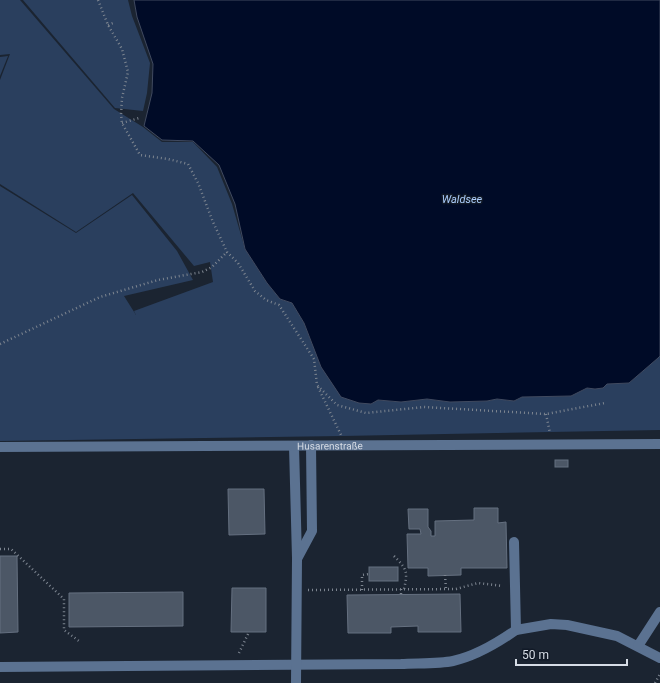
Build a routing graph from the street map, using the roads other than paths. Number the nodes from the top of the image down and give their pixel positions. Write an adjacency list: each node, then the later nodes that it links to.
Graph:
1 (660, 444): 2 (street, Husarenstraße)
2 (311, 445): 3 (street, Husarenstraße); 6 (street)
3 (294, 446): 4 (street, Husarenstraße); 6 (street)
4 (0, 447)
5 (514, 542): 8 (street)
6 (297, 559): 11 (street)
7 (660, 612): 9 (street)
8 (516, 630): 9 (street); 11 (street)
9 (638, 646): 10 (street)
10 (660, 658)
11 (296, 665): 12 (street); 13 (street)
12 (0, 668)
13 (296, 683)

